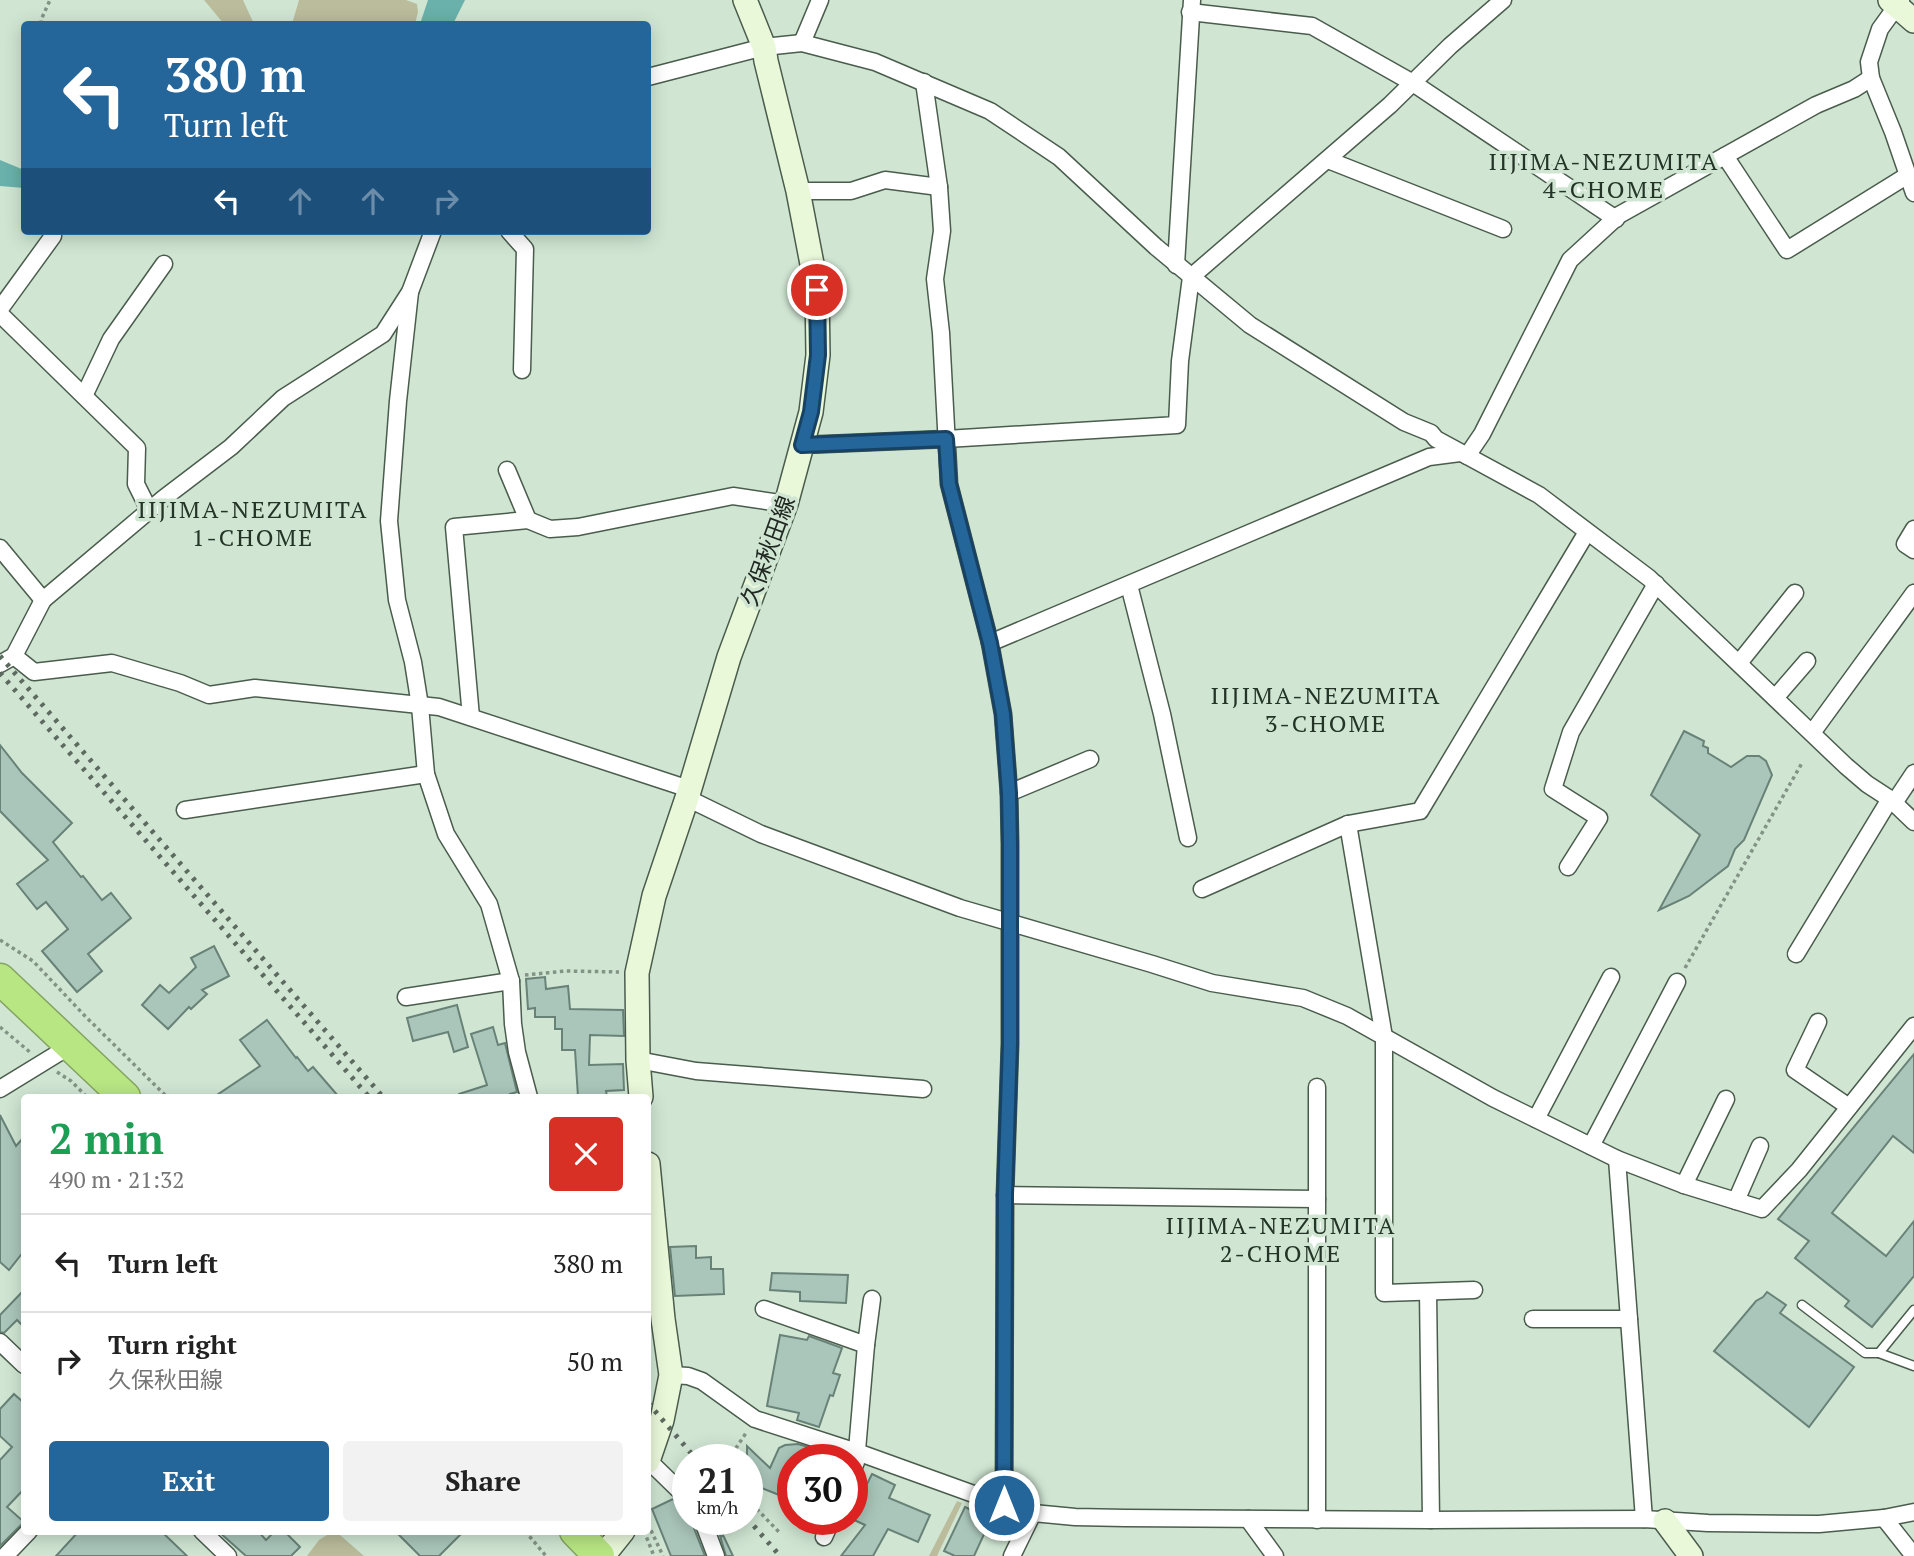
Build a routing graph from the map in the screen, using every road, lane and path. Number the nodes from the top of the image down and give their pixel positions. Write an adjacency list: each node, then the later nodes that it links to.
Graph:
1 (50, 0): 7 (path)
2 (745, 0): 9 (main road, 久保秋田線)
3 (820, 0): 8 (street)
4 (1503, 0): 13 (street)
5 (1191, 6): 13 (street); 26 (street)
6 (1903, 7): 11 (street)
7 (41, 21)
8 (802, 43): 9 (street); 12 (street)
9 (764, 47): 10 (street); 18 (main road, 久保秋田線)
10 (651, 76)
11 (1871, 78): 14 (street); 16 (street)
12 (924, 82): 17 (street); 26 (street)
13 (1413, 83): 15 (street); 20 (street)
14 (1725, 156): 16 (street); 20 (street)
15 (1328, 160): 21 (street); 27 (street)
16 (1908, 175): 19 (street)
17 (939, 187): 18 (street); 32 (street)
18 (798, 191): 33 (main road, 久保秋田線)
19 (1914, 193)
20 (1616, 219): 34 (street)
21 (1503, 229)
22 (431, 235): 28 (street)
23 (513, 235): 30 (street)
24 (53, 236): 29 (street)
25 (164, 264): 31 (street)
26 (1176, 265): 27 (street)
27 (1191, 276): 32 (street); 34 (street)
28 (410, 292): 37 (street); 53 (street)
29 (0, 312): 31 (street)
30 (522, 370)
31 (84, 396): 37 (street)
32 (946, 439): 33 (street); 48 (street)
33 (802, 445): 36 (main road, 久保秋田線)
34 (1464, 454): 40 (street); 44 (street)
35 (507, 470): 38 (street)
36 (786, 504): 38 (street); 61 (main road, 久保秋田線)
37 (149, 510): 47 (street)
38 (528, 520): 54 (street)
39 (1914, 529): 42 (street)
40 (1587, 532): 43 (street); 65 (street)
41 (0, 548): 47 (street)
42 (1914, 550)
43 (1656, 584): 51 (street); 67 (street)
44 (1129, 585): 48 (street); 66 (street)
45 (1795, 593): 51 (street)
46 (1914, 593): 55 (street)
47 (43, 600): 49 (street)
48 (990, 643): 60 (street)
49 (7, 660): 53 (street)
50 (1807, 661): 52 (street)
51 (1739, 663): 52 (street)
52 (1775, 698): 55 (street)
53 (421, 706): 54 (street); 59 (street)
54 (471, 717): 61 (street)
55 (1812, 733): 62 (street)
56 (1090, 759): 60 (street)
57 (1802, 763): 76 (path)
58 (1914, 773): 62 (street)
59 (426, 774): 63 (street); 75 (street)
60 (1009, 793): 69 (street)
61 (688, 794): 69 (street); 72 (main road, 久保秋田線)
62 (1892, 801): 64 (street); 71 (street)
63 (185, 810)
64 (1914, 822)
65 (1348, 824): 68 (street); 80 (street)
66 (1188, 838)
67 (1568, 867)
68 (1202, 889)
69 (1011, 924): 80 (street); 98 (street)
70 (0, 940): 87 (path)
71 (1796, 954)
72 (637, 973): 75 (path); 82 (main road, 久保秋田線)
73 (1611, 977): 92 (street)
74 (0, 979): 81 (highway)
75 (511, 981): 77 (street); 88 (street)
76 (1677, 982): 93 (street)
77 (407, 997)
78 (1818, 1022): 91 (street)
79 (1914, 1026): 91 (street)
80 (1384, 1037): 92 (street); 102 (street)
81 (70, 1046): 85 (street); 86 (highway)
82 (638, 1060): 84 (street); 89 (main road, 久保秋田線)
83 (1317, 1087): 99 (street)
84 (923, 1088)
85 (0, 1089)
86 (122, 1094)
87 (164, 1094)
88 (528, 1094)
89 (641, 1094)
90 (1726, 1099): 96 (street)
91 (1849, 1107): 100 (street)
92 (1536, 1119): 93 (street)
93 (1591, 1146): 95 (street)
94 (1760, 1146): 100 (street)
95 (1617, 1159): 96 (street); 108 (street)
96 (1684, 1185): 100 (street)
97 (651, 1195): 114 (main road)
98 (1005, 1195): 99 (street); 123 (street)
99 (1317, 1199): 129 (street)
100 (1736, 1201)
101 (1474, 1290): 102 (street)
102 (1428, 1292): 130 (street)
103 (872, 1299): 110 (street)
104 (1802, 1305): 111 (lane)
105 (764, 1309): 110 (street)
106 (1914, 1310): 111 (lane)
107 (1533, 1319): 108 (street)
108 (1629, 1319): 131 (street)
109 (0, 1342): 112 (street)
110 (866, 1345): 118 (street)
111 (1879, 1353): 113 (lane)
112 (21, 1362)
113 (1914, 1366)
114 (671, 1375): 115 (street); 119 (main road)
115 (755, 1419): 116 (path); 117 (street)
116 (739, 1444)
117 (835, 1444)
118 (858, 1444)
119 (651, 1451)
120 (868, 1455): 123 (street)
121 (651, 1463): 122 (street)
122 (672, 1483)
123 (1004, 1505): 125 (street)
124 (1914, 1512): 127 (street)
125 (1033, 1513): 128 (street); 148 (street)
126 (763, 1516): 133 (path)
127 (1884, 1518): 131 (street); 151 (street)
128 (1248, 1519): 129 (street); 149 (street)
129 (1317, 1520): 130 (street)
130 (1431, 1520): 131 (street)
131 (1654, 1520): 150 (main road)
132 (651, 1530): 146 (path)
133 (777, 1530)
134 (25, 1535): 141 (street)
135 (206, 1535): 142 (street)
136 (528, 1535): 143 (path)
137 (579, 1535): 144 (highway)
138 (619, 1535): 144 (main road)
139 (646, 1535): 145 (path)
140 (708, 1535): 147 (street)
141 (0, 1551)
142 (228, 1556)
143 (546, 1556)
144 (601, 1556)
145 (654, 1556)
146 (663, 1556)
147 (716, 1556)
148 (1012, 1556)
149 (1275, 1556)
150 (1691, 1556)
151 (1914, 1556)

